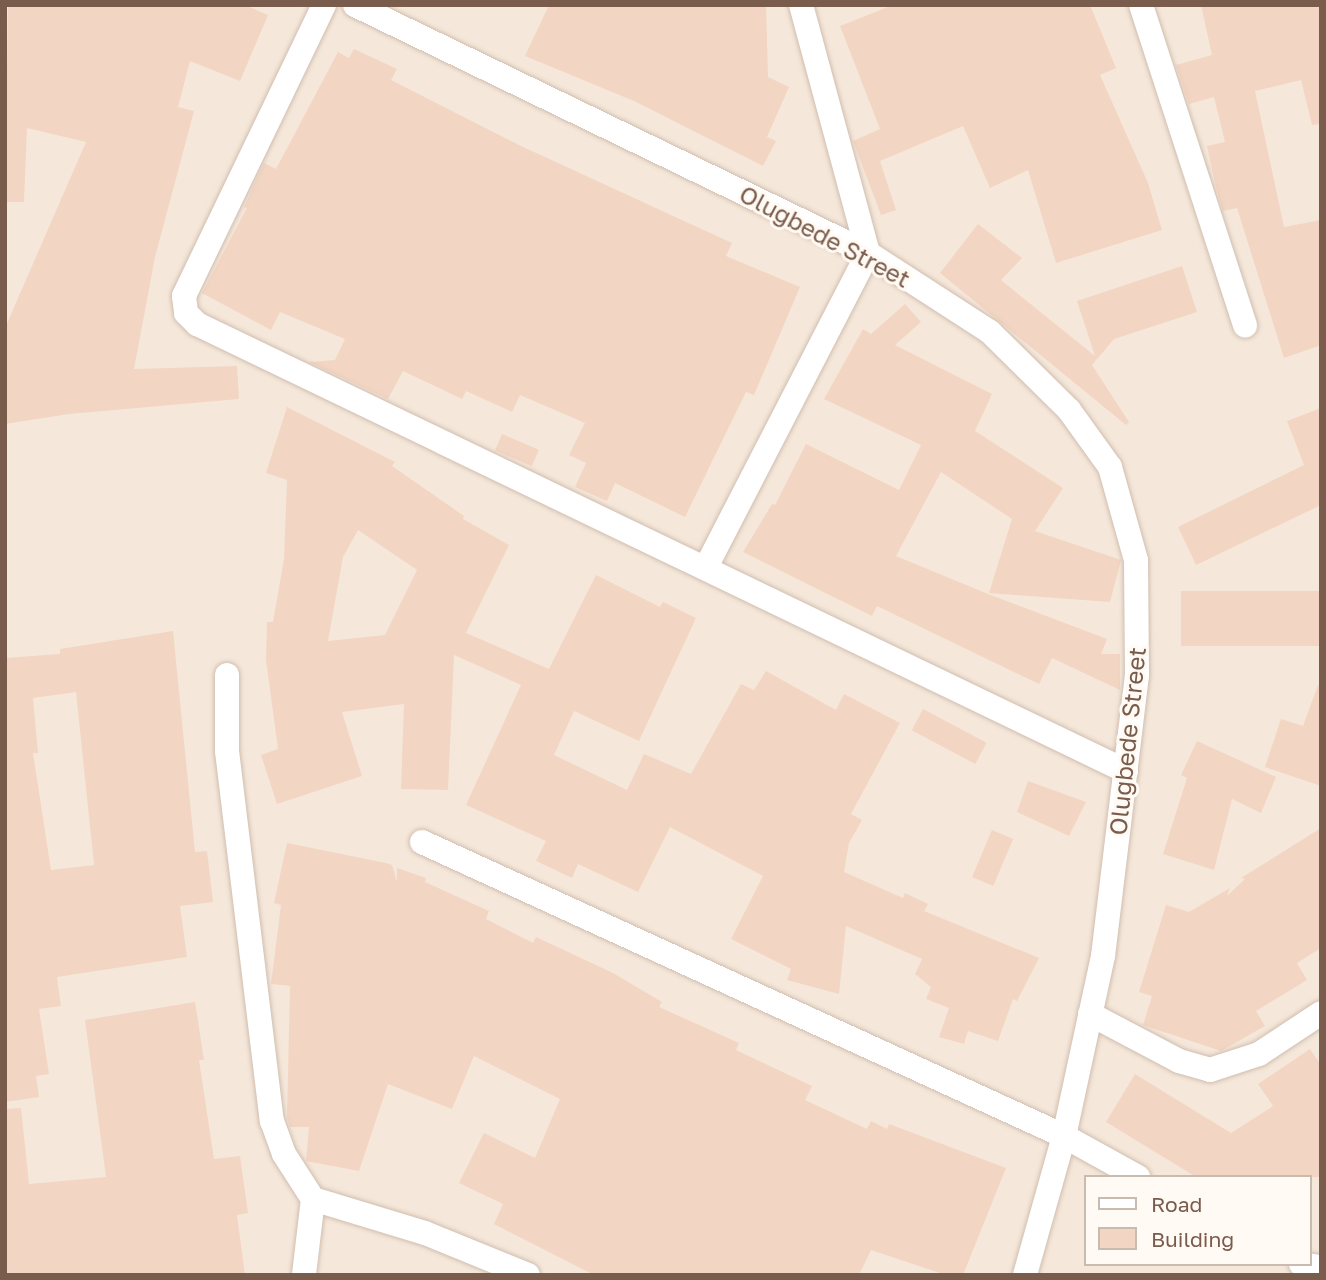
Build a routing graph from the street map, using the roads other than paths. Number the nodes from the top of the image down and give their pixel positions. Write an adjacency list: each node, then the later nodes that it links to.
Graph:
1 (324, 5): 7 (street)
2 (355, 5): 5 (street, Olugbede Street)
3 (1141, 5): 6 (street)
4 (810, 8): 5 (street)
5 (868, 253): 7 (street); 9 (street, Olugbede Street)
6 (1245, 326)
7 (706, 568): 9 (street)
8 (227, 675): 15 (street)
9 (1126, 771): 12 (street, Olugbede Street)
10 (422, 842): 13 (street)
11 (1321, 1013): 12 (street)
12 (1090, 1014): 13 (street, Olugbede Street)
13 (1064, 1136): 14 (street); 18 (street, Olugbede Street)
14 (1134, 1175)
15 (313, 1199): 16 (street); 17 (street)
16 (304, 1275)
17 (528, 1275)
18 (1025, 1275)

